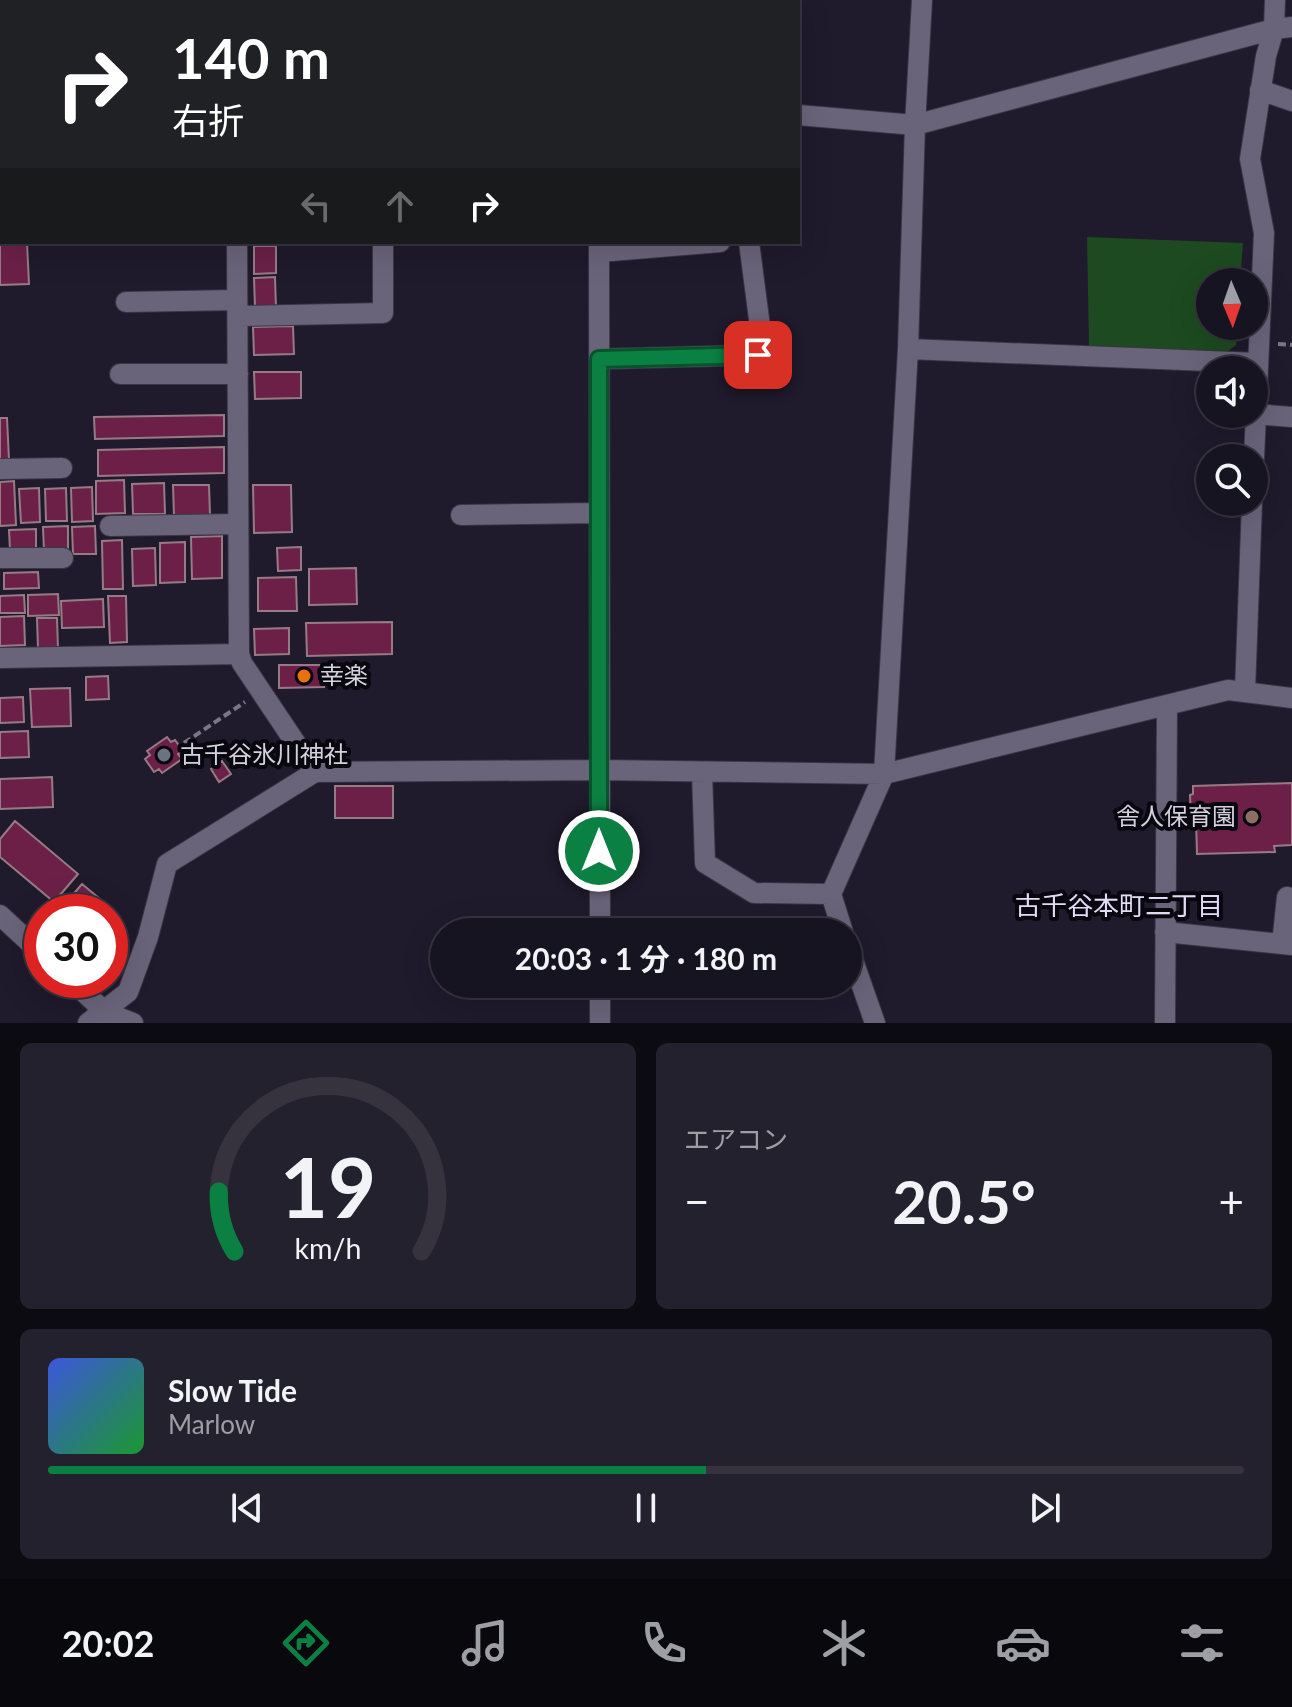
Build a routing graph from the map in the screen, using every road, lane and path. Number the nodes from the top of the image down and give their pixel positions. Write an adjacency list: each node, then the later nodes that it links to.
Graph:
1 (922, 0): 8 (street)
2 (1275, 0): 4 (street)
3 (1289, 0): 4 (street)
4 (1283, 28): 5 (street); 8 (street)
5 (1260, 90): 6 (street); 17 (street)
6 (1292, 101)
7 (800, 115): 8 (street)
8 (915, 125): 16 (street)
9 (237, 244): 15 (street)
10 (383, 244): 15 (street)
11 (672, 244): 13 (street)
12 (749, 244): 18 (street)
13 (599, 247): 18 (street)
14 (126, 302): 15 (street)
15 (238, 308): 21 (street)
16 (908, 349): 19 (street); 43 (street)
17 (1258, 356)
18 (599, 359): 26 (street)
19 (1196, 361)
20 (120, 374): 21 (street)
21 (238, 374): 29 (street)
22 (1268, 415): 23 (street)
23 (1292, 417)
24 (62, 468): 25 (street)
25 (0, 469)
26 (598, 513): 27 (street); 40 (street)
27 (461, 515)
28 (1251, 516): 36 (street)
29 (238, 524): 30 (street); 33 (street)
30 (110, 526)
31 (0, 558): 32 (street)
32 (63, 558)
33 (239, 654): 34 (street); 35 (street)
34 (0, 658)
35 (261, 691): 39 (path); 41 (street)
36 (1245, 691): 37 (street); 38 (street)
37 (1292, 698)
38 (1167, 706): 43 (street); 49 (street)
39 (184, 743)
40 (598, 770): 41 (street); 42 (street); 47 (street)
41 (315, 772): 55 (street)
42 (702, 772): 43 (street); 44 (street)
43 (884, 774): 44 (street)
44 (831, 894): 48 (street)
45 (1292, 898): 51 (street)
46 (0, 915): 50 (street)
47 (600, 918)
48 (839, 918)
49 (1165, 932): 51 (street); 59 (street)
50 (24, 937)
51 (1287, 945)
52 (862, 986): 58 (street)
53 (87, 998): 55 (street)
54 (600, 998): 57 (street)
55 (106, 1020): 56 (street)
56 (133, 1023)
57 (600, 1023)
58 (875, 1023)
59 (1165, 1023)

